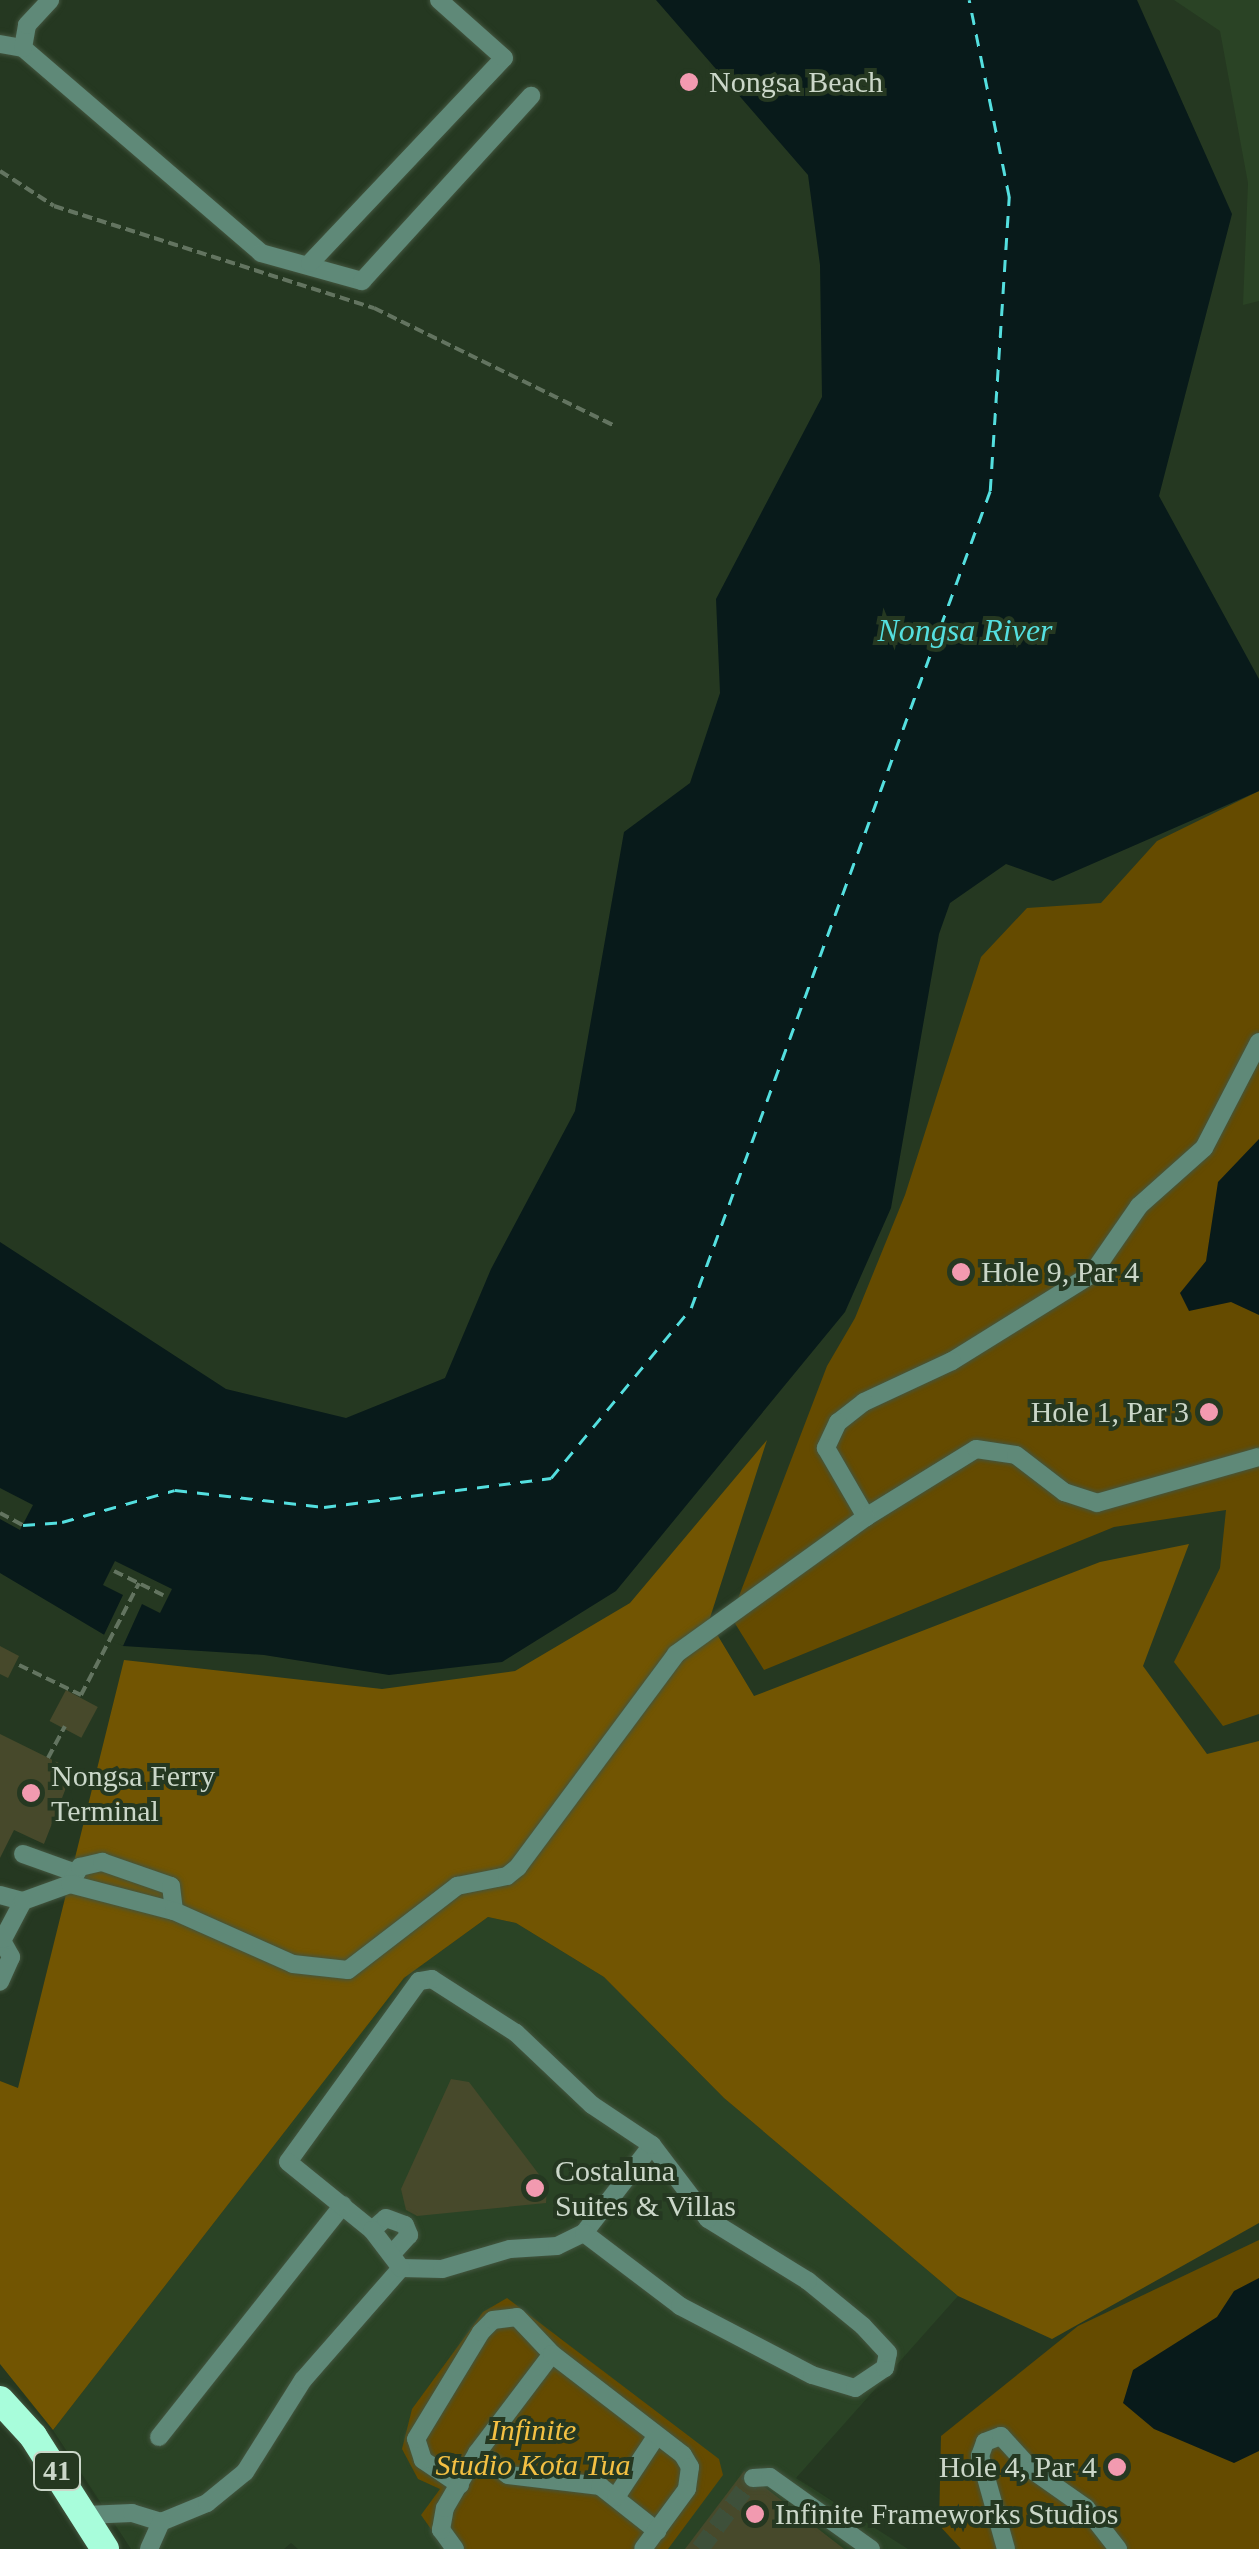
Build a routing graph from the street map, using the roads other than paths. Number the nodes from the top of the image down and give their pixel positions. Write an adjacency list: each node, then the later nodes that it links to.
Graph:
1 (50, 0): 4 (lane)
2 (439, 0): 6 (lane)
3 (0, 44): 4 (lane)
4 (23, 48): 6 (lane)
5 (532, 96): 6 (lane)
6 (310, 263)
7 (1259, 1042): 9 (lane)
8 (1259, 1457): 9 (lane)
9 (866, 1517): 11 (lane)
10 (23, 1854): 11 (lane)
11 (73, 1878): 13 (lane)
12 (0, 1895): 13 (lane)
13 (23, 1901): 14 (lane)
14 (1, 1938): 15 (lane)
15 (0, 1982)
16 (652, 2145): 17 (lane); 19 (lane); 19 (lane)
17 (343, 2205): 18 (lane); 24 (lane)
18 (372, 2230): 20 (lane); 20 (lane)
19 (584, 2233): 20 (lane)
20 (397, 2260): 30 (lane)
21 (552, 2354): 23 (lane); 25 (lane); 27 (lane)
22 (0, 2400): 29 (highway, 41)
23 (657, 2435): 28 (lane); 31 (lane)
24 (158, 2437)
25 (477, 2453): 27 (lane); 28 (lane)
26 (753, 2478): 36 (lane)
27 (460, 2486): 34 (lane)
28 (616, 2497): 31 (lane)
29 (86, 2516): 30 (lane); 32 (highway, 41)
30 (161, 2522): 33 (lane)
31 (657, 2530): 35 (lane)
32 (106, 2549)
33 (149, 2549)
34 (455, 2549)
35 (643, 2549)
36 (871, 2549)
37 (1006, 2549): 38 (lane)
38 (1118, 2549)

